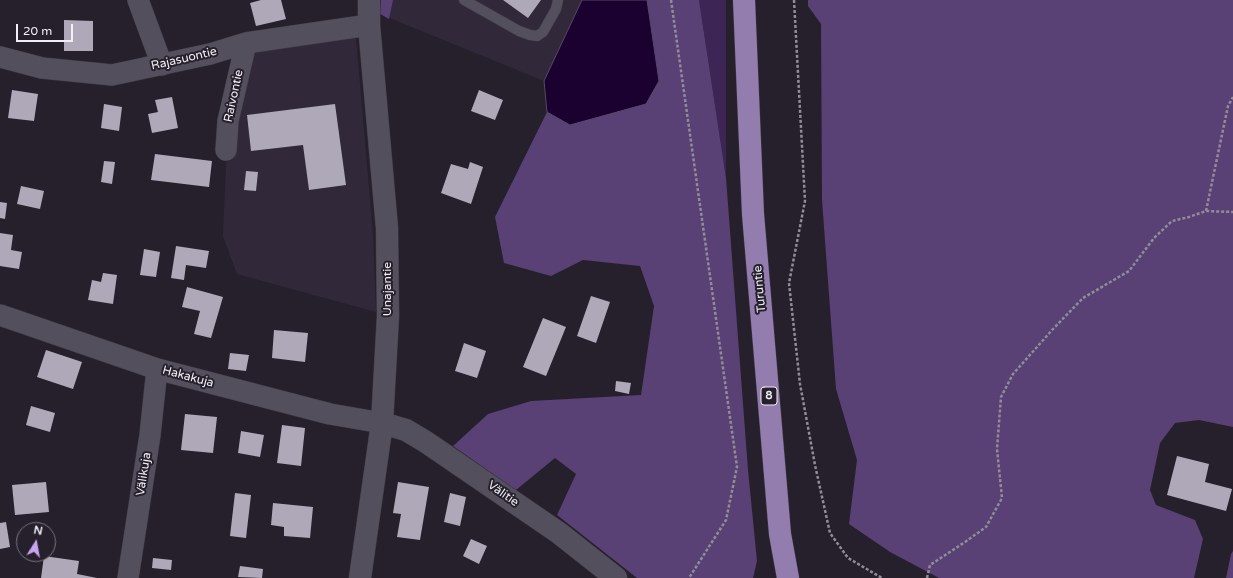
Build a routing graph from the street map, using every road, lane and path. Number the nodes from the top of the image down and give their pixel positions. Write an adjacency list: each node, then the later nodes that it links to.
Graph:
1 (138, 0): 11 (street)
2 (369, 0): 8 (street, Unajantie)
3 (464, 0): 4 (lane)
4 (558, 0)
5 (671, 0): 22 (path)
6 (744, 0): 23 (highway, Turuntie / 8)
7 (794, 0): 24 (path)
8 (369, 25): 9 (street, Rajasuontie); 18 (street, Unajantie)
9 (246, 43): 11 (street, Rajasuontie); 13 (street, Raivontie)
10 (0, 56): 11 (street, Rajasuontie)
11 (162, 65)
12 (1233, 97): 14 (path)
13 (226, 150)
14 (1206, 211): 15 (path); 25 (path)
15 (1233, 212)
16 (0, 315): 17 (street, Hakakuja)
17 (157, 369): 18 (street, Hakakuja); 19 (street, Välikuja)
18 (382, 423): 20 (street, Unajantie); 21 (street, Välitie)
19 (128, 578)
20 (360, 578)
21 (616, 578)
22 (689, 578)
23 (788, 578)
24 (882, 578)
25 (927, 578)

